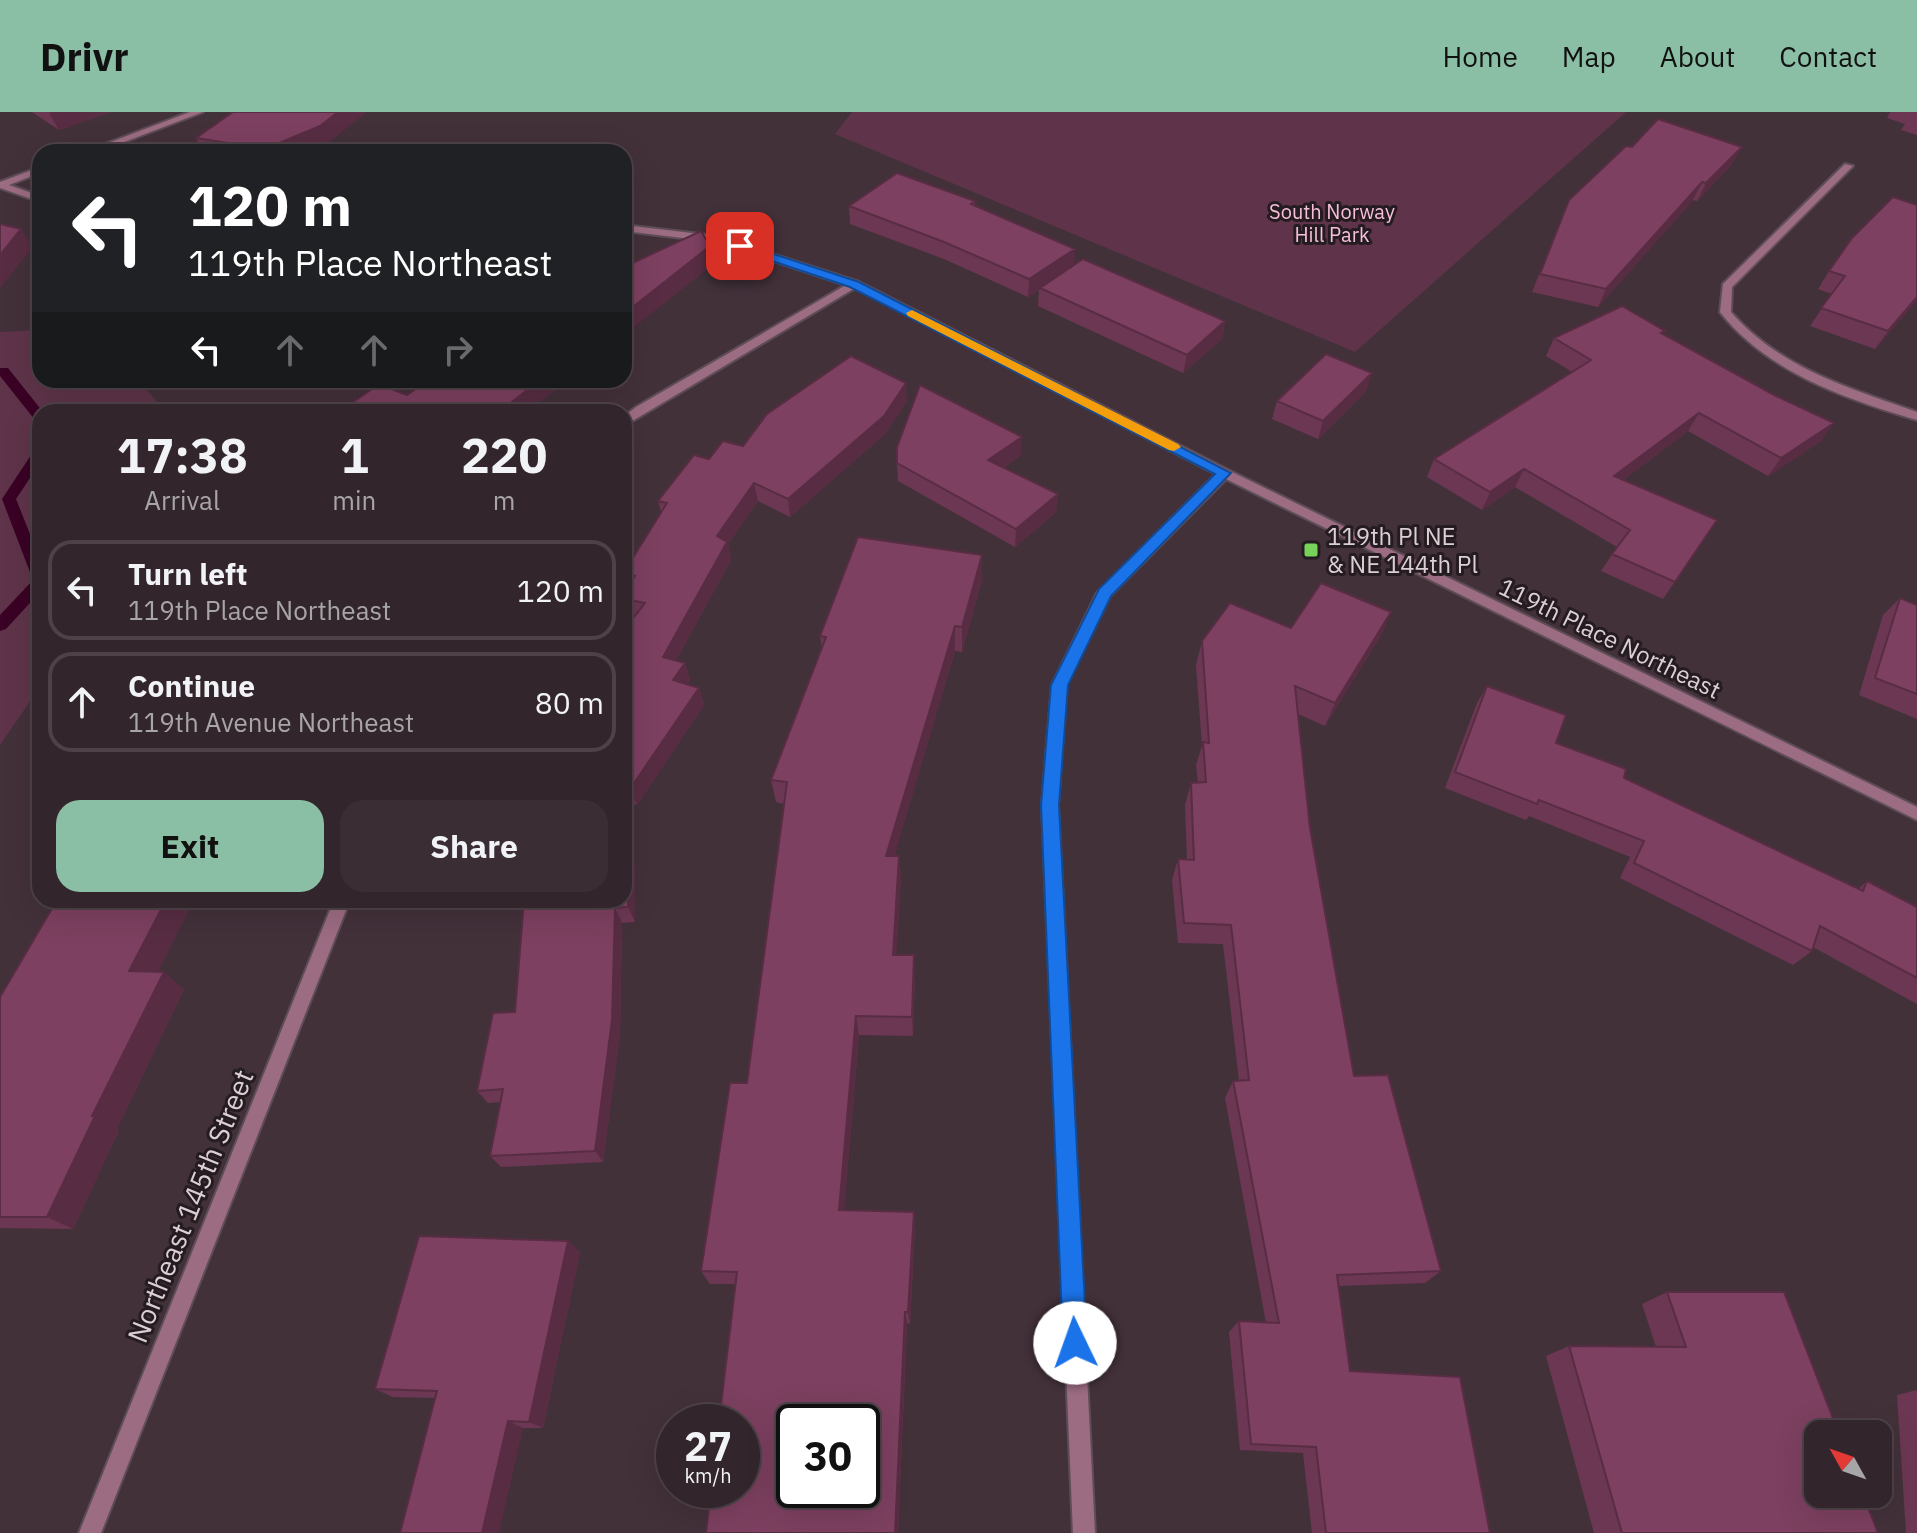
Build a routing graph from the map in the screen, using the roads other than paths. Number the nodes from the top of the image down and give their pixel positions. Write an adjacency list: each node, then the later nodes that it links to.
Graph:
1 (198, 112): 2 (street)
2 (111, 144)
3 (1848, 166): 10 (street)
4 (32, 173): 5 (street)
5 (0, 185): 6 (street)
6 (32, 196)
7 (632, 229): 8 (street, 119th Place Northeast)
8 (855, 284): 9 (street); 11 (street, 119th Place Northeast)
9 (632, 416)
10 (1917, 416)
11 (1224, 473): 12 (street, 119th Place Northeast); 15 (street)
12 (1917, 814)
13 (339, 908): 14 (street, Northeast 145th Street)
14 (90, 1533)
15 (1084, 1533)

